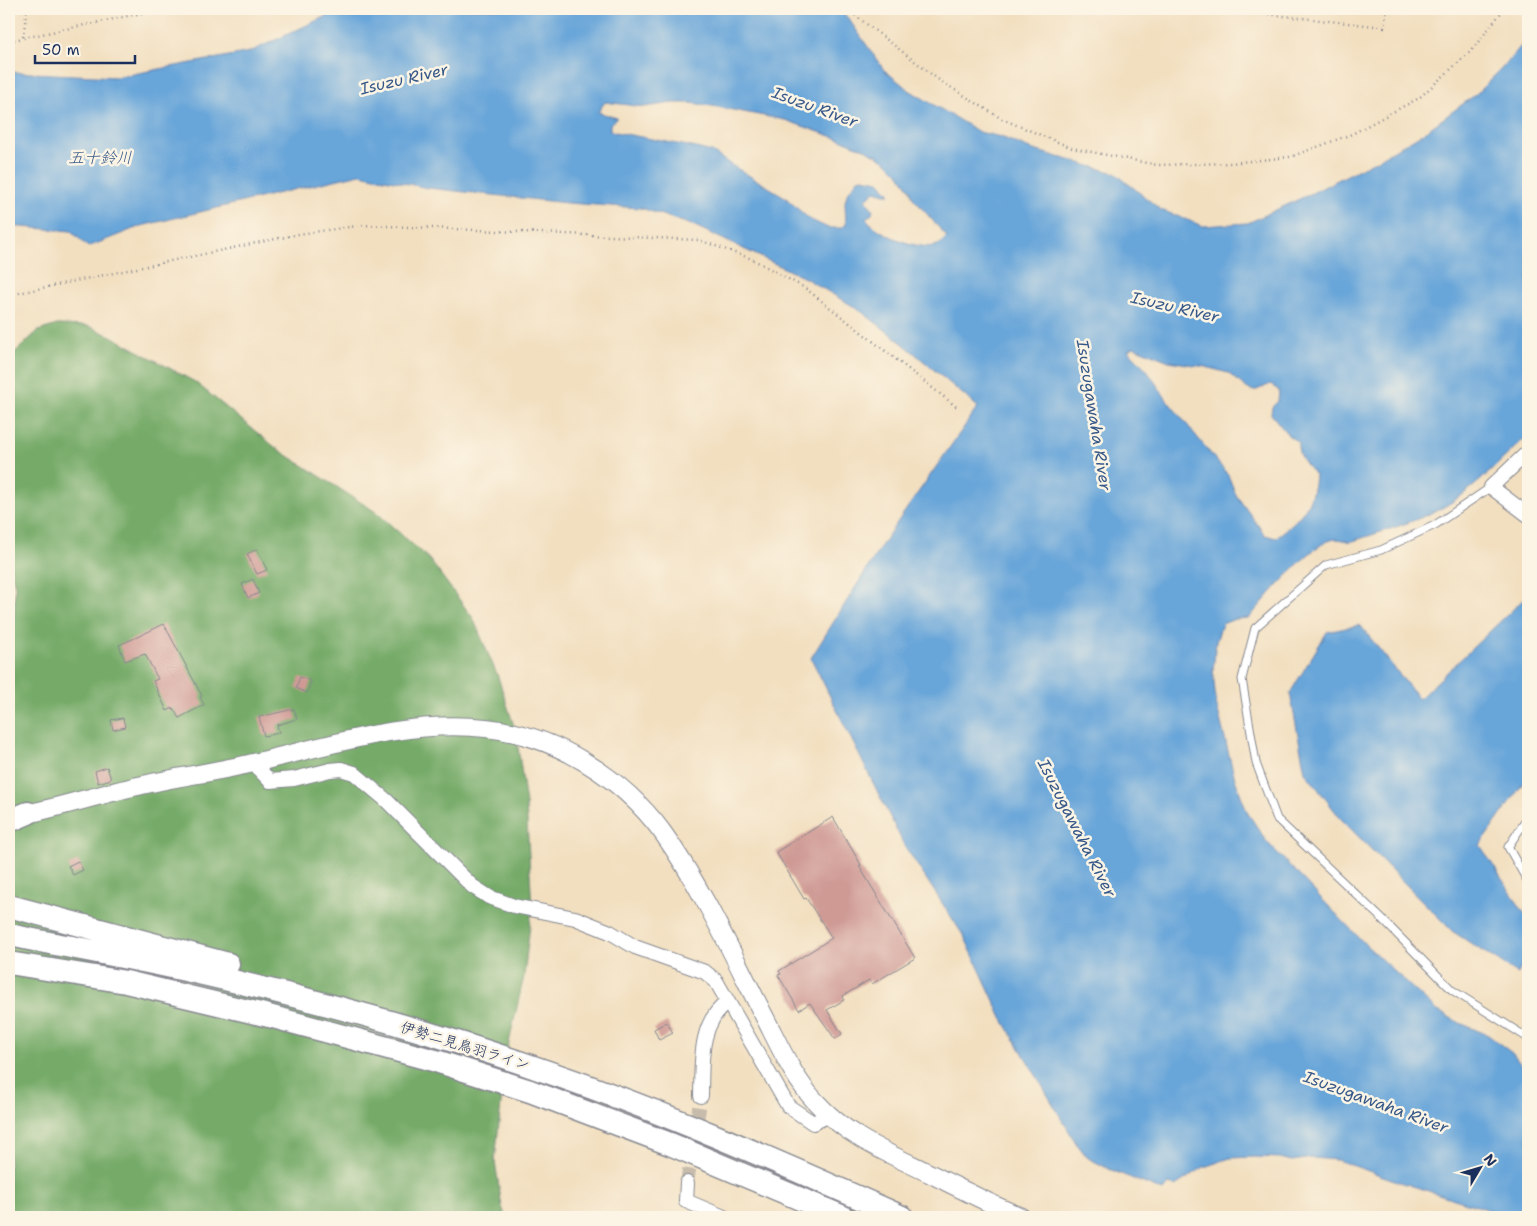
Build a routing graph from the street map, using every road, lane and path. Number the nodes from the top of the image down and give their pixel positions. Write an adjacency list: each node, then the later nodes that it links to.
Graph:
1 (27, 9): 7 (path)
2 (161, 9): 7 (path)
3 (847, 9): 6 (path)
4 (1219, 9): 5 (path)
5 (1387, 9)
6 (1504, 9)
7 (23, 37): 8 (path)
8 (9, 41)
9 (9, 295): 10 (path)
10 (958, 408)
11 (1528, 452): 12 (street)
12 (1491, 486): 13 (street); 25 (lane)
13 (1528, 514)
14 (252, 763): 15 (street); 23 (street); 27 (street)
15 (15, 817)
16 (1528, 817): 17 (lane)
17 (1528, 882)
18 (9, 906): 24 (main road)
19 (9, 935): 24 (main road, 伊勢二見鳥羽ライン)
20 (9, 963): 22 (main road, 伊勢二見鳥羽ライン)
21 (9, 976): 22 (main road)
22 (196, 998): 31 (main road, 伊勢二見鳥羽ライン)
23 (728, 1002): 26 (street); 27 (street)
24 (442, 1037): 32 (main road, 伊勢二見鳥羽ライン)
25 (1528, 1038)
26 (701, 1096)
27 (829, 1115): 29 (street)
28 (687, 1183): 30 (street)
29 (1011, 1215)
30 (724, 1217)
31 (843, 1217)
32 (902, 1217)

